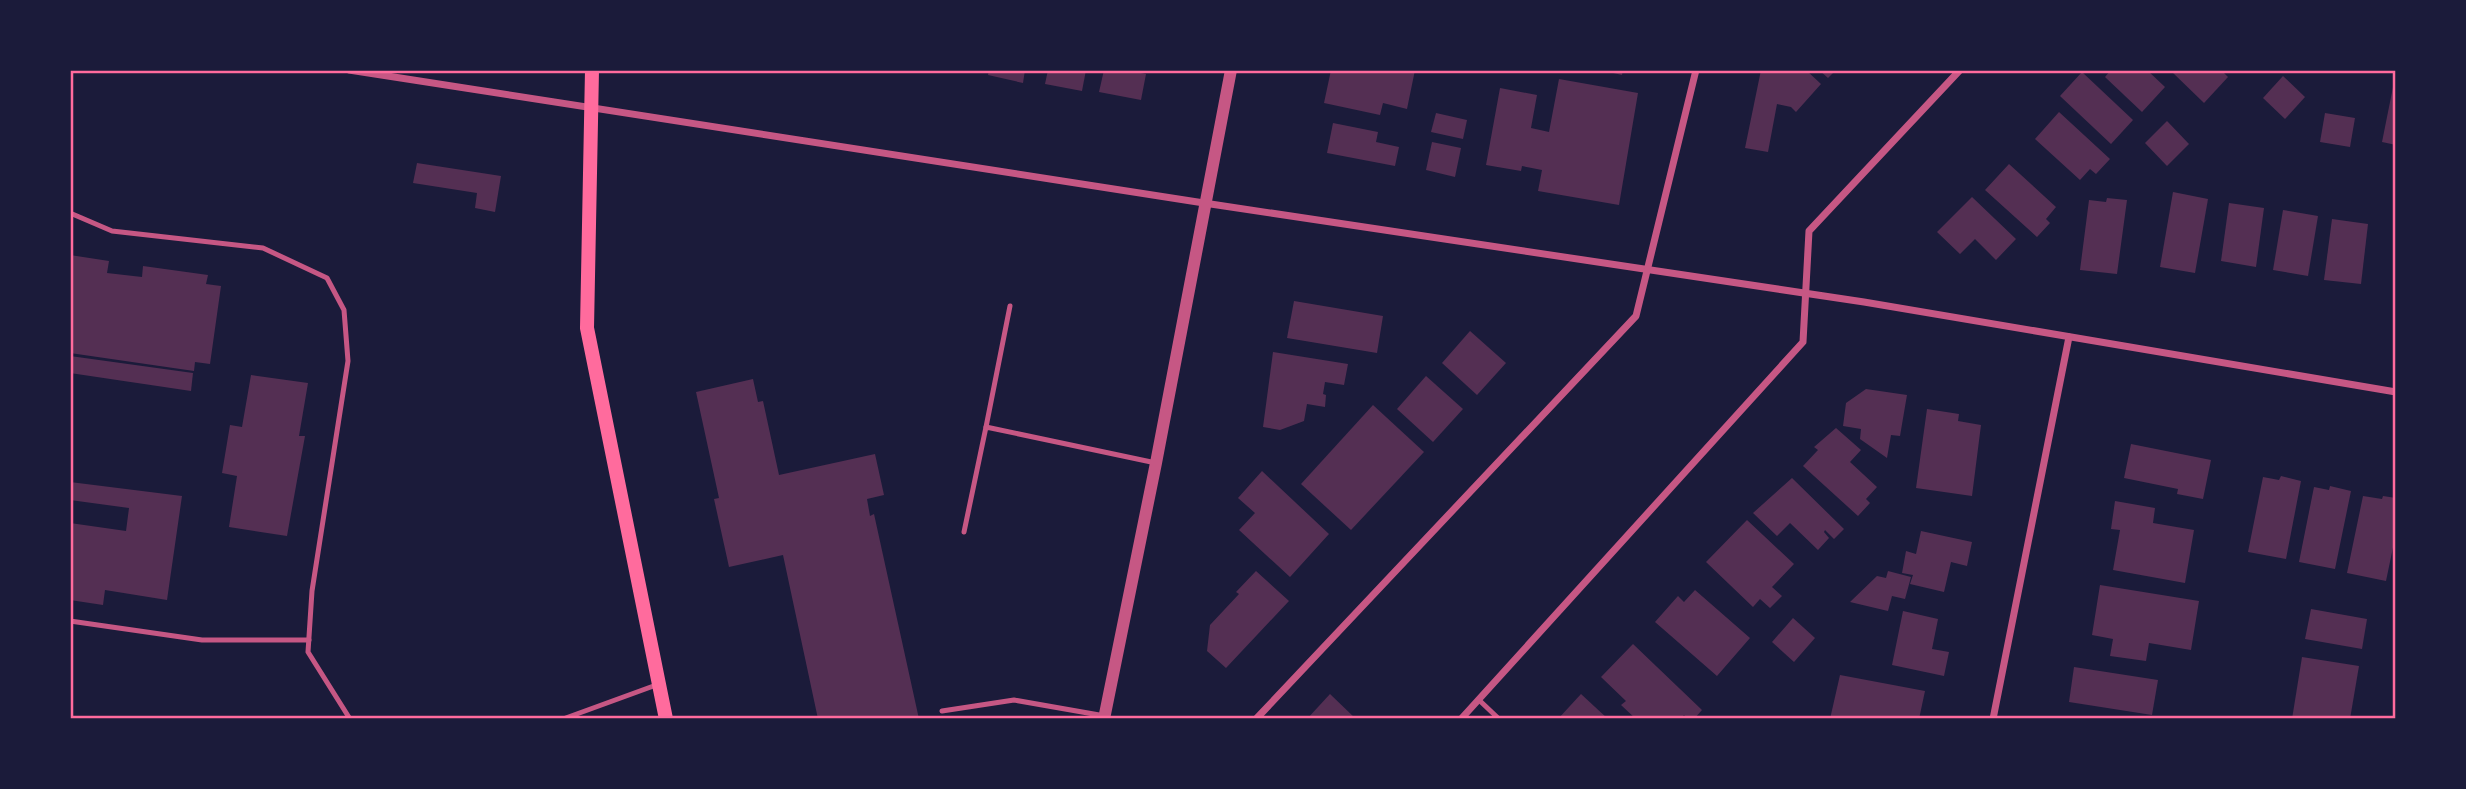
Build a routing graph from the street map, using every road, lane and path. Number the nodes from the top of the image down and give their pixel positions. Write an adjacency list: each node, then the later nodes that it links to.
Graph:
1 (349, 70): 6 (street)
2 (592, 70): 6 (main road)
3 (1231, 70): 7 (street)
4 (1696, 70): 9 (street)
5 (1960, 70): 10 (street)
6 (590, 108): 7 (street); 19 (main road)
7 (1204, 203): 9 (street); 15 (street)
8 (70, 213): 18 (lane)
9 (1648, 270): 10 (street); 26 (street)
10 (1805, 294): 12 (street); 20 (street)
11 (1010, 306): 14 (lane)
12 (2069, 337): 13 (street); 29 (street)
13 (2396, 392)
14 (986, 427): 15 (lane); 16 (lane)
15 (1156, 463): 22 (street)
16 (964, 532)
17 (70, 621): 18 (lane)
18 (309, 640): 23 (lane)
19 (659, 684): 24 (lane); 25 (main road)
20 (1479, 700): 27 (street); 28 (lane)
21 (942, 711): 22 (lane)
22 (1105, 718)
23 (350, 719)
24 (563, 719)
25 (666, 719)
26 (1256, 719)
27 (1461, 719)
28 (1499, 719)
29 (1993, 719)

